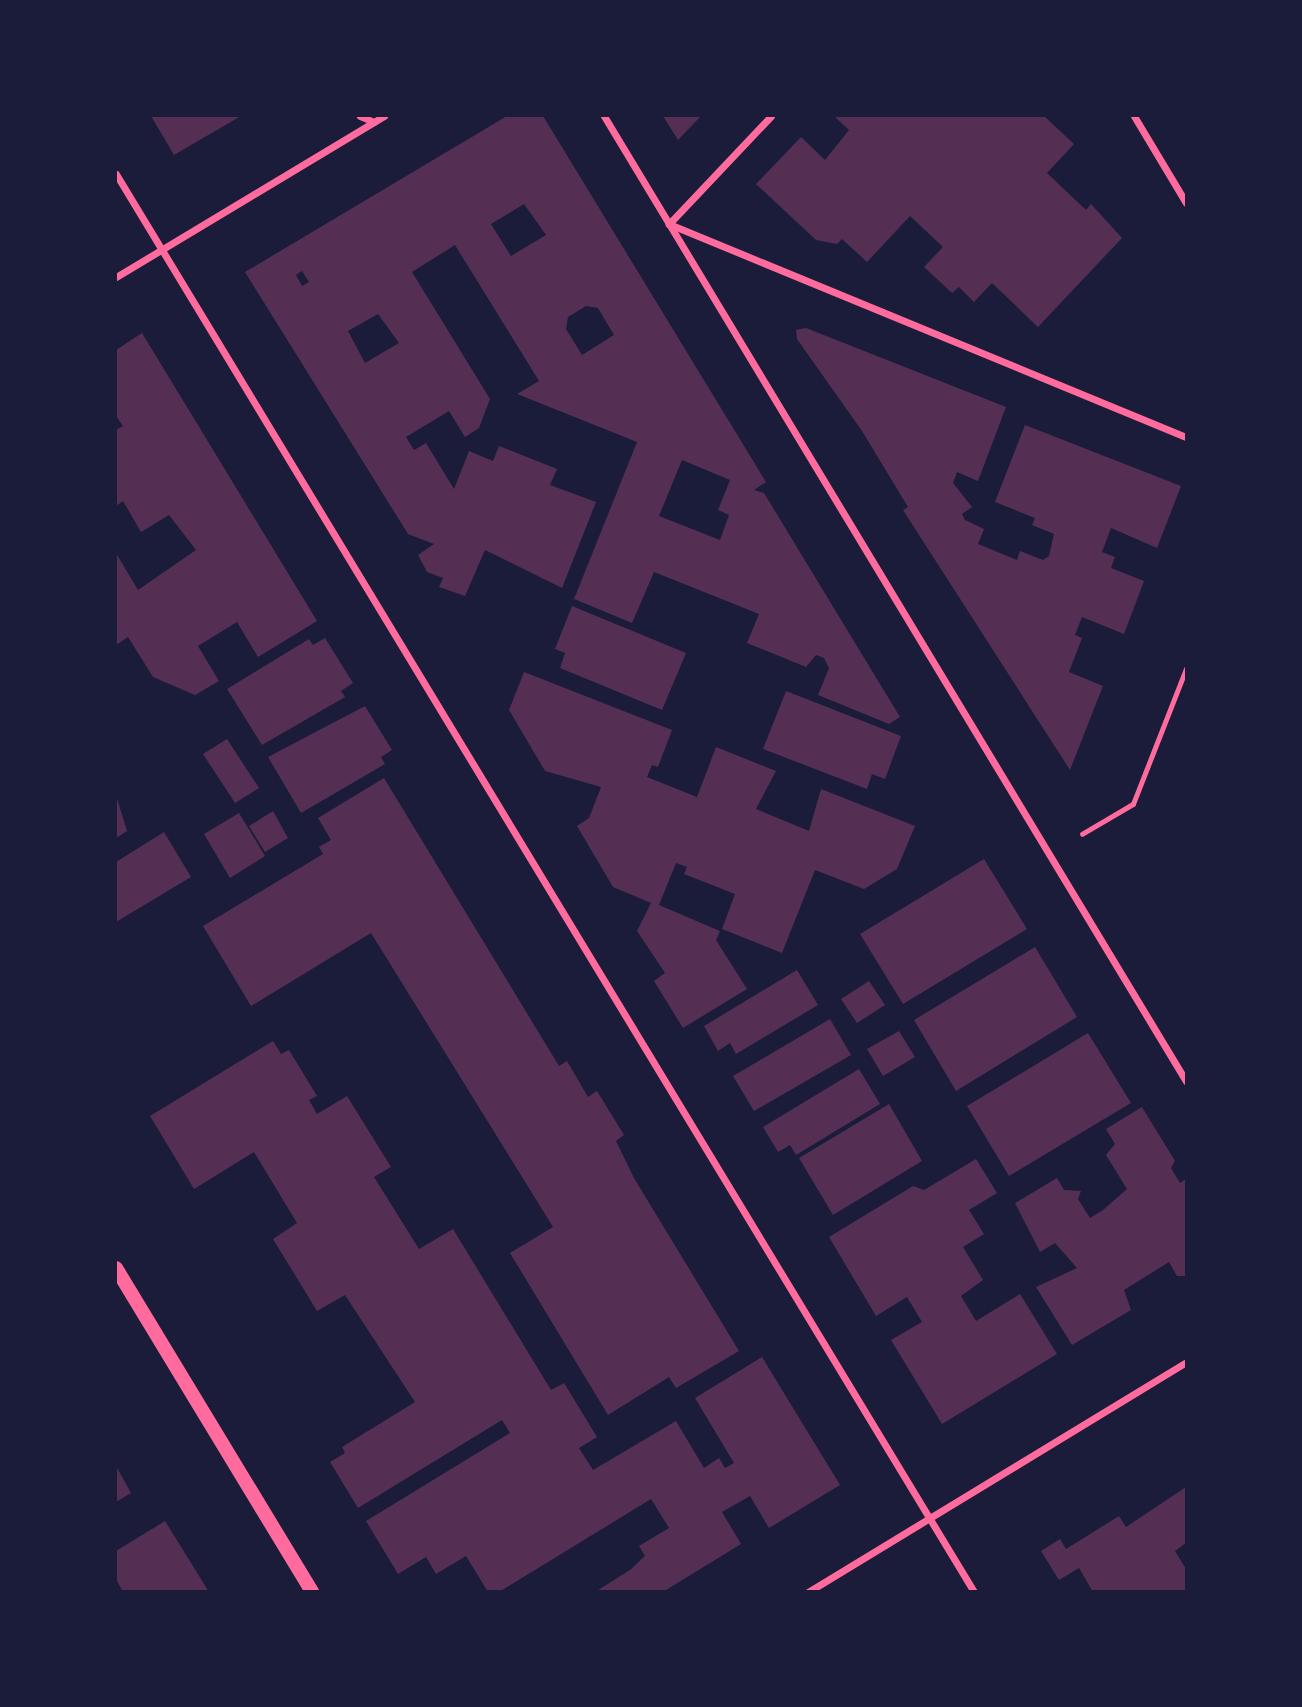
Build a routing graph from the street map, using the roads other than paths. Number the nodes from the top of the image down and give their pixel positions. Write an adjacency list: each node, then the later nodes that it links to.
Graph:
1 (360, 116): 6 (street)
2 (384, 116): 6 (street)
3 (604, 116): 9 (street)
4 (771, 116): 9 (street)
5 (1134, 116): 8 (street)
6 (374, 122): 10 (street)
7 (116, 174): 10 (street)
8 (1186, 203)
9 (670, 225): 12 (street); 13 (street)
10 (162, 249): 11 (street); 16 (street)
11 (116, 277)
12 (1186, 437)
13 (1186, 1081)
14 (116, 1268): 17 (main road)
15 (1186, 1362): 16 (street)
16 (929, 1518): 18 (street); 19 (street)
17 (312, 1591)
18 (808, 1591)
19 (974, 1591)

